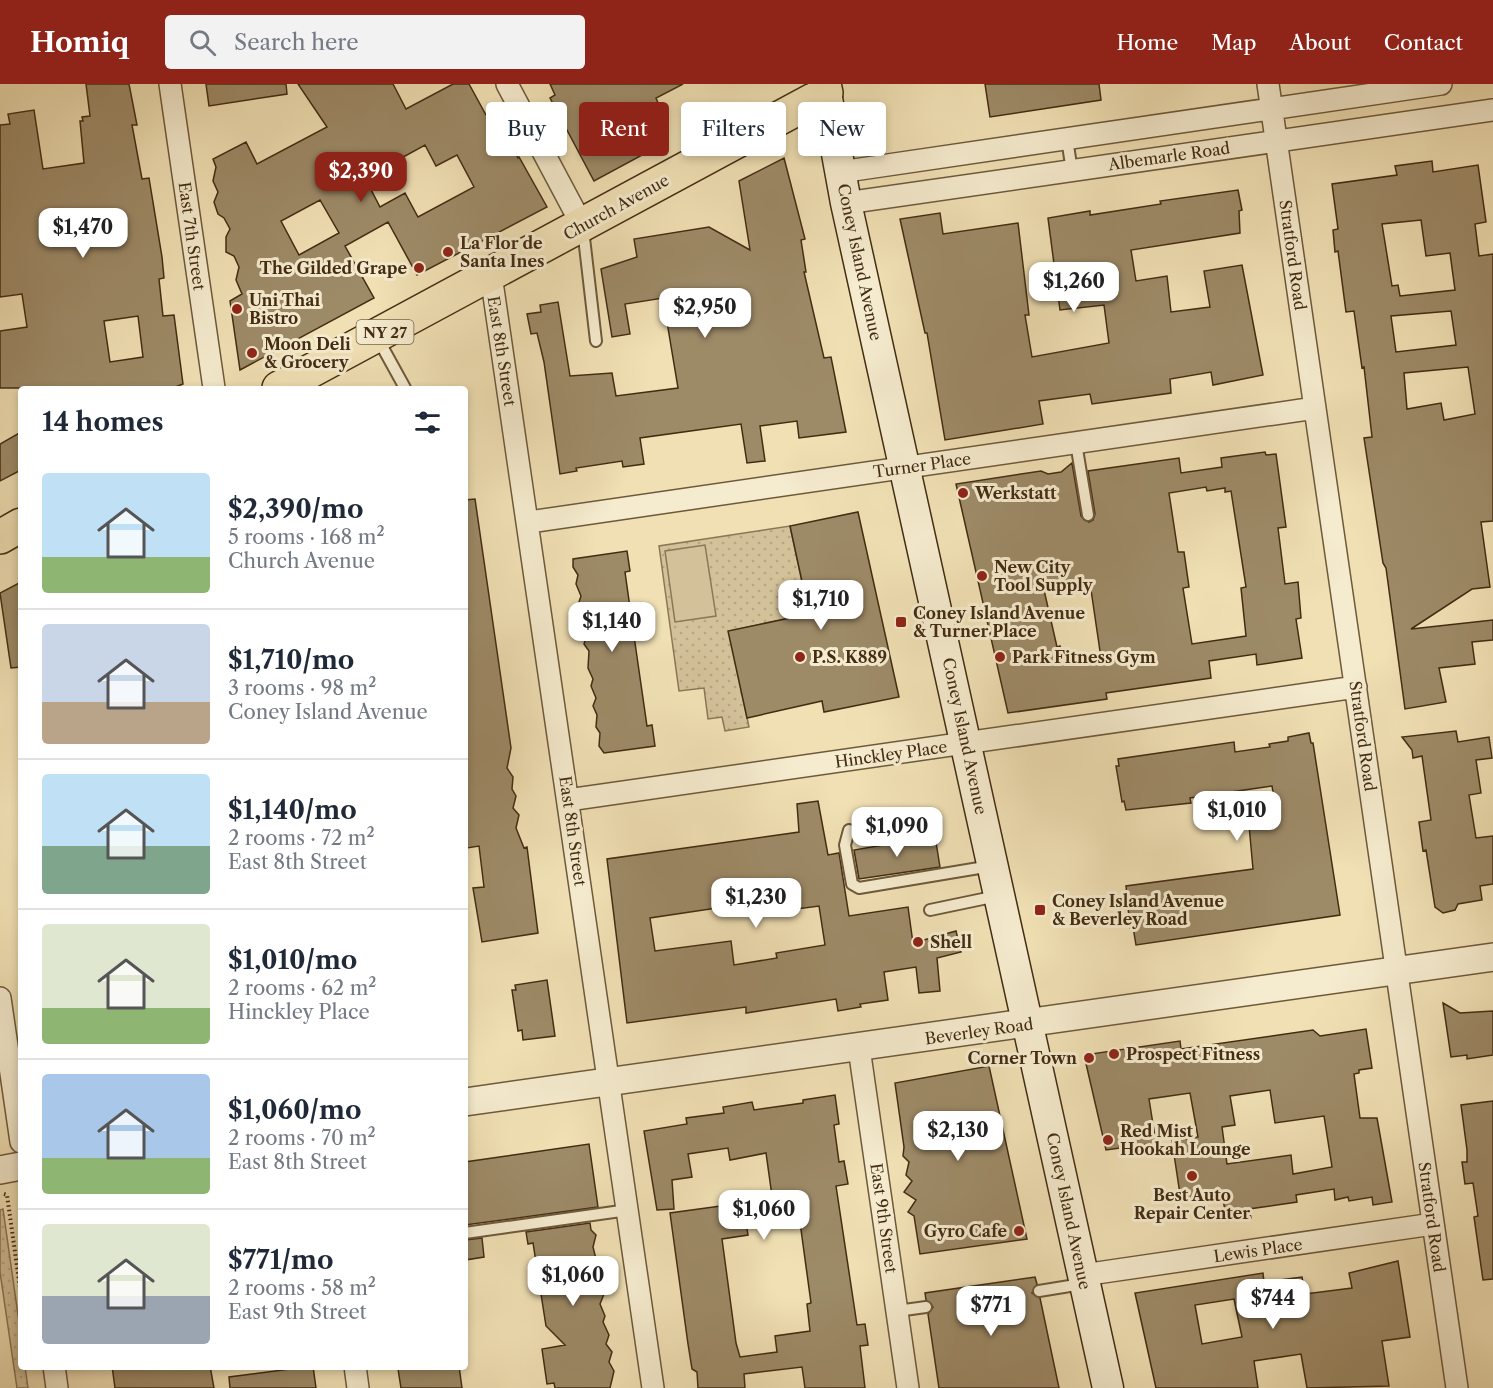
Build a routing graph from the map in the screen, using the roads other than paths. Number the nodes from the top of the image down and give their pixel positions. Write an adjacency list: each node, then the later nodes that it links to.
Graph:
1 (170, 84): 19 (street, East 7th Street)
2 (507, 84): 15 (street)
3 (1268, 84): 6 (street, Stratford Road)
4 (1441, 84): 6 (street, Albemarle Road)
5 (825, 88): 12 (main road, Coney Island Avenue); 15 (highway, Church Avenue / NY 27)
6 (1271, 109): 8 (street, Albemarle Road); 9 (street, Stratford Road)
7 (1493, 110): 9 (street, Albemarle Road)
8 (1067, 139): 10 (street, Albemarle Road); 11 (lane)
9 (1277, 141): 11 (street, Albemarle Road); 22 (street, Stratford Road)
10 (899, 162): 12 (street, Albemarle Road); 13 (street)
11 (1072, 171): 13 (street, Albemarle Road)
12 (840, 172): 14 (main road, Coney Island Avenue)
13 (905, 195): 14 (street, Albemarle Road)
14 (846, 203): 24 (main road, Coney Island Avenue)
15 (582, 225): 16 (highway, Church Avenue / NY 27); 18 (lane)
16 (491, 275): 17 (highway, Church Avenue / NY 27); 26 (street, East 8th Street)
17 (376, 337): 20 (highway, Church Avenue / NY 27); 21 (lane)
18 (596, 341)
19 (214, 386)
20 (283, 386)
21 (404, 386)
22 (1315, 408): 23 (street, Turner Place); 29 (street, Stratford Road)
23 (1076, 442): 24 (street, Turner Place); 25 (lane)
24 (905, 468): 26 (street, Turner Place); 30 (main road, Coney Island Avenue)
25 (1088, 515)
26 (529, 522): 31 (street, East 8th Street)
27 (18, 527): 28 (highway)
28 (0, 537)
29 (1356, 687): 30 (street, Hinckley Place); 37 (street, Stratford Road)
30 (967, 743): 31 (street, Hinckley Place); 33 (main road, Coney Island Avenue)
31 (568, 800): 41 (street, East 8th Street)
32 (849, 830): 33 (lane)
33 (994, 865): 34 (main road, Coney Island Avenue)
34 (1000, 896): 35 (lane); 39 (main road, Coney Island Avenue)
35 (930, 910)
36 (1493, 957): 37 (street, Beverley Road)
37 (1396, 971): 39 (street, Beverley Road); 47 (street, Stratford Road)
38 (0, 998): 43 (street)
39 (1028, 1023): 40 (street, Beverley Road); 49 (main road, Coney Island Avenue)
40 (860, 1048): 41 (street, Beverley Road); 52 (street, East 9th Street)
41 (609, 1081): 42 (street, Beverley Road); 46 (street, East 8th Street)
42 (468, 1102)
43 (18, 1121)
44 (18, 1167): 45 (street)
45 (0, 1170)
46 (628, 1210): 48 (lane); 57 (street, East 8th Street)
47 (1433, 1224): 49 (street, Lewis Place); 60 (street, Stratford Road)
48 (468, 1233)
49 (1084, 1280): 50 (lane); 59 (main road, Coney Island Avenue)
50 (1039, 1291)
51 (926, 1307): 52 (lane)
52 (897, 1311): 58 (street, East 9th Street)
53 (55, 1370): 55 (street)
54 (356, 1370): 56 (street)
55 (57, 1388)
56 (358, 1388)
57 (653, 1388)
58 (908, 1388)
59 (1108, 1388)
60 (1457, 1388)

